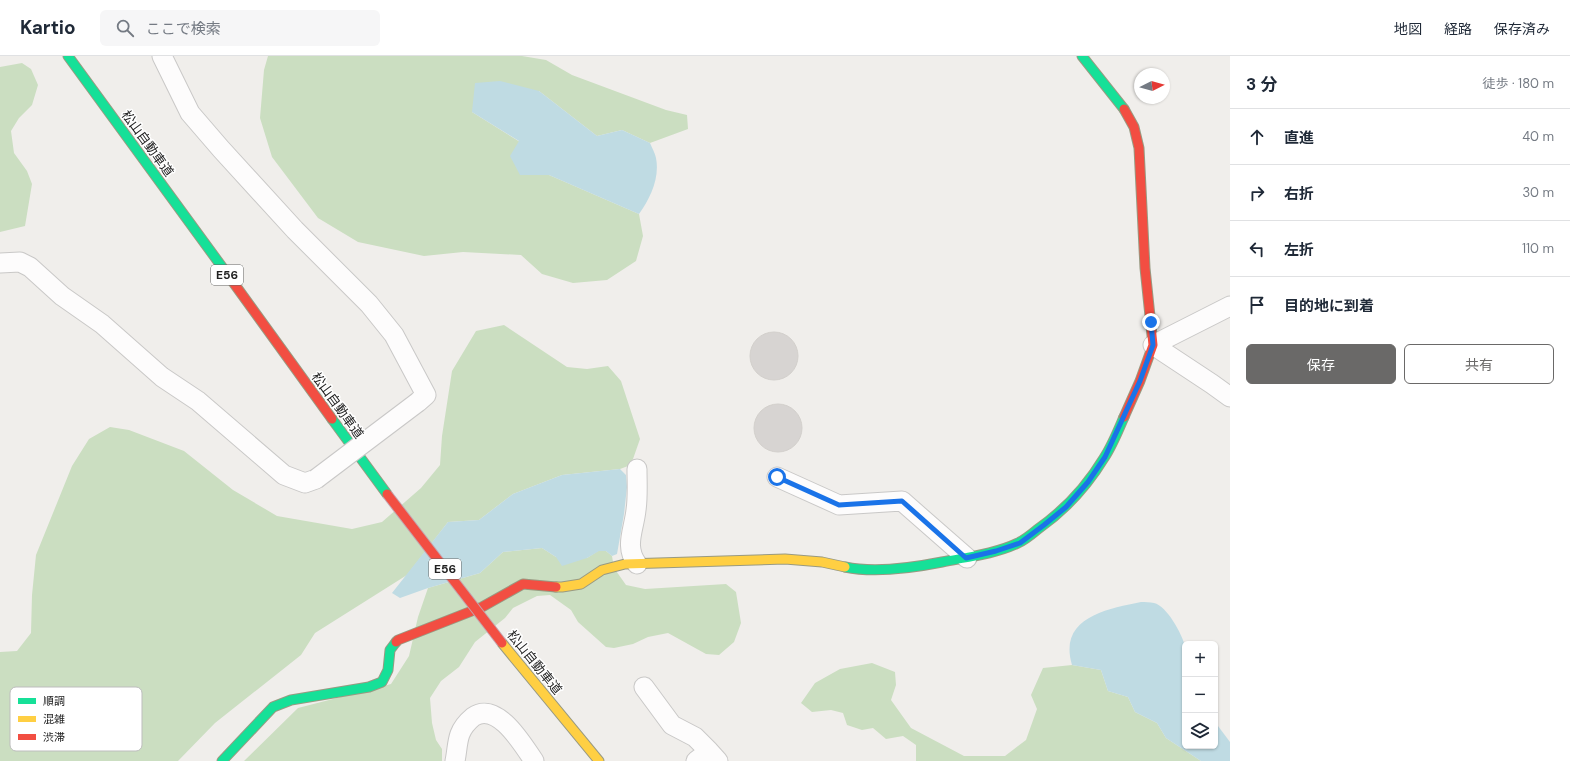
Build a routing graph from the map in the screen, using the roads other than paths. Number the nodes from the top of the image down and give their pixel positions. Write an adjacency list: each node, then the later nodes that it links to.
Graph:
1 (68, 56): 17 (main road, 松山自動車道 / E56, bridge)
2 (162, 56): 4 (street, bridge)
3 (1082, 56): 6 (main road)
4 (0, 263)
5 (1230, 306): 6 (street)
6 (1153, 345): 7 (street); 10 (main road)
7 (1230, 397)
8 (637, 469): 11 (street)
9 (777, 477): 10 (street)
10 (966, 558): 11 (main road)
11 (637, 564): 14 (main road)
12 (644, 687): 13 (street)
13 (706, 757)
14 (222, 761)
15 (455, 761): 16 (street)
16 (534, 761)
17 (600, 761)

